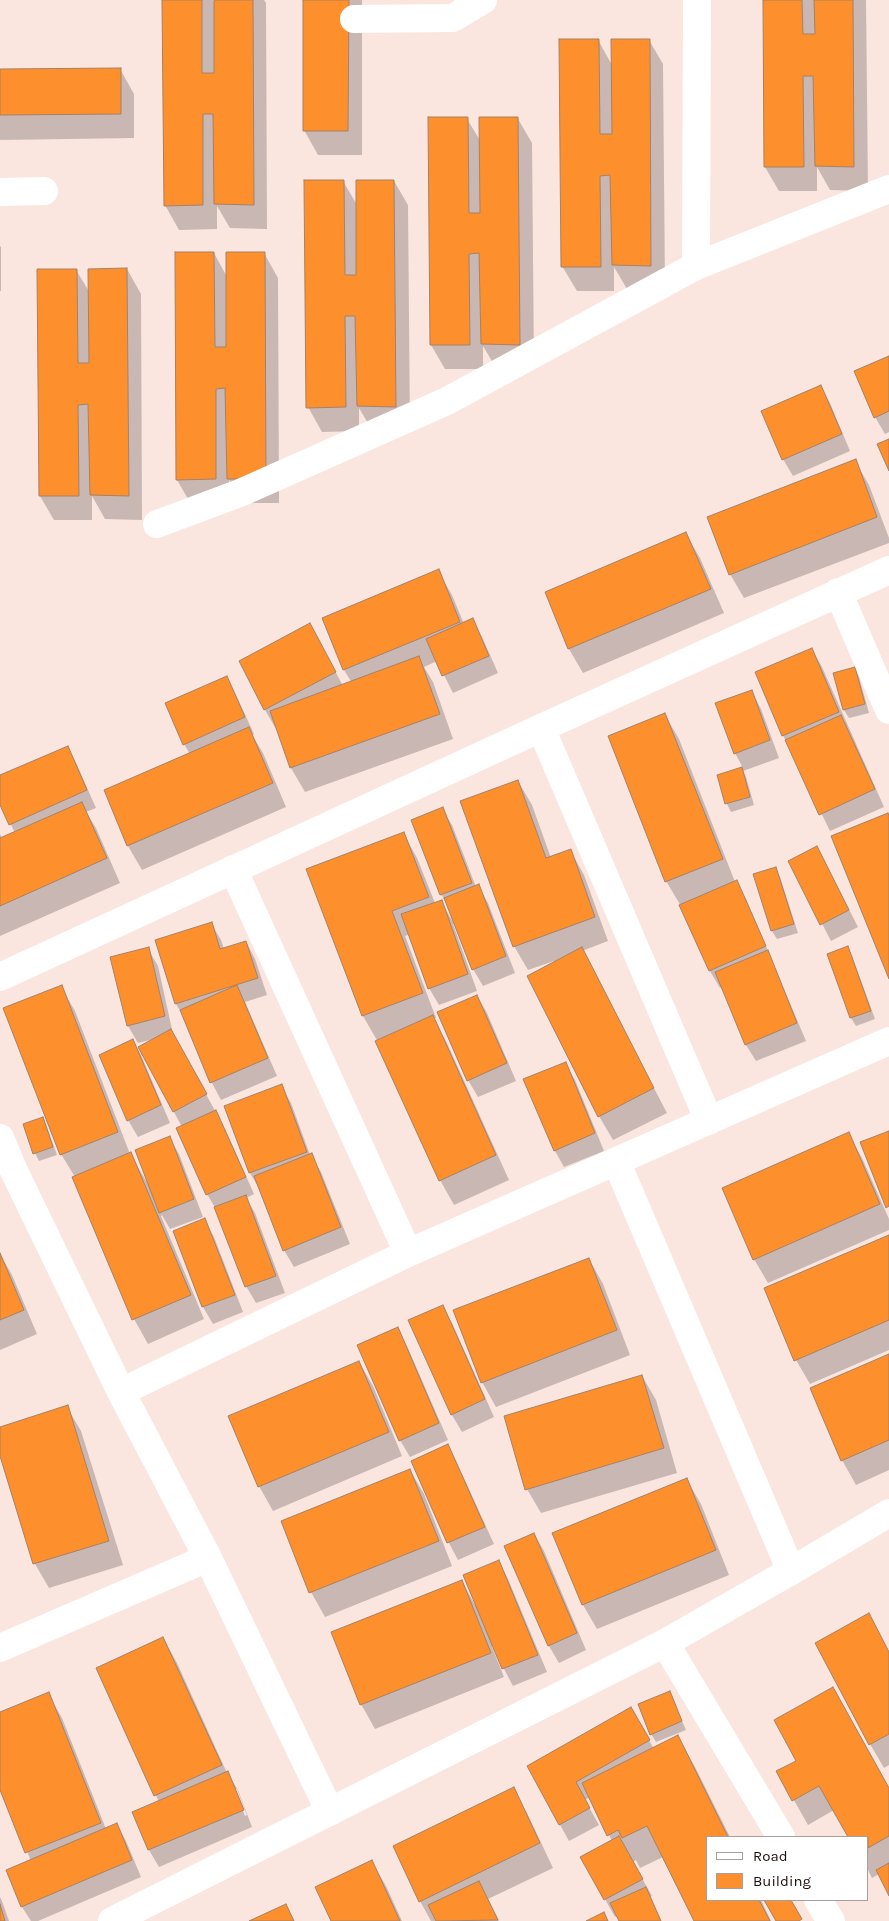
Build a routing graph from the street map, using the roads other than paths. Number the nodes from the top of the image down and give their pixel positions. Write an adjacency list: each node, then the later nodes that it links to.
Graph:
1 (483, 0): 3 (street)
2 (697, 0): 7 (street)
3 (354, 19)
4 (889, 190): 7 (street)
5 (44, 191): 6 (street)
6 (0, 192)
7 (696, 266): 8 (street)
8 (157, 524)
9 (889, 570): 10 (street)
10 (838, 592): 11 (street); 12 (street)
11 (889, 710)
12 (541, 728): 13 (street); 16 (street)
13 (233, 869): 14 (street); 20 (street)
14 (0, 977)
15 (889, 1041): 16 (street)
16 (709, 1121): 18 (street)
17 (0, 1138): 19 (street)
18 (617, 1162): 20 (street); 24 (street)
19 (7, 1175): 21 (street)
20 (408, 1253): 21 (street)
21 (121, 1392): 23 (street)
22 (889, 1513): 24 (street)
23 (208, 1558): 26 (street); 27 (street)
24 (791, 1571): 25 (street)
25 (665, 1643): 27 (street); 28 (street)
26 (0, 1648)
27 (330, 1812): 30 (street)
28 (780, 1836)
29 (819, 1901): 31 (street)
30 (112, 1921)
31 (831, 1921)

